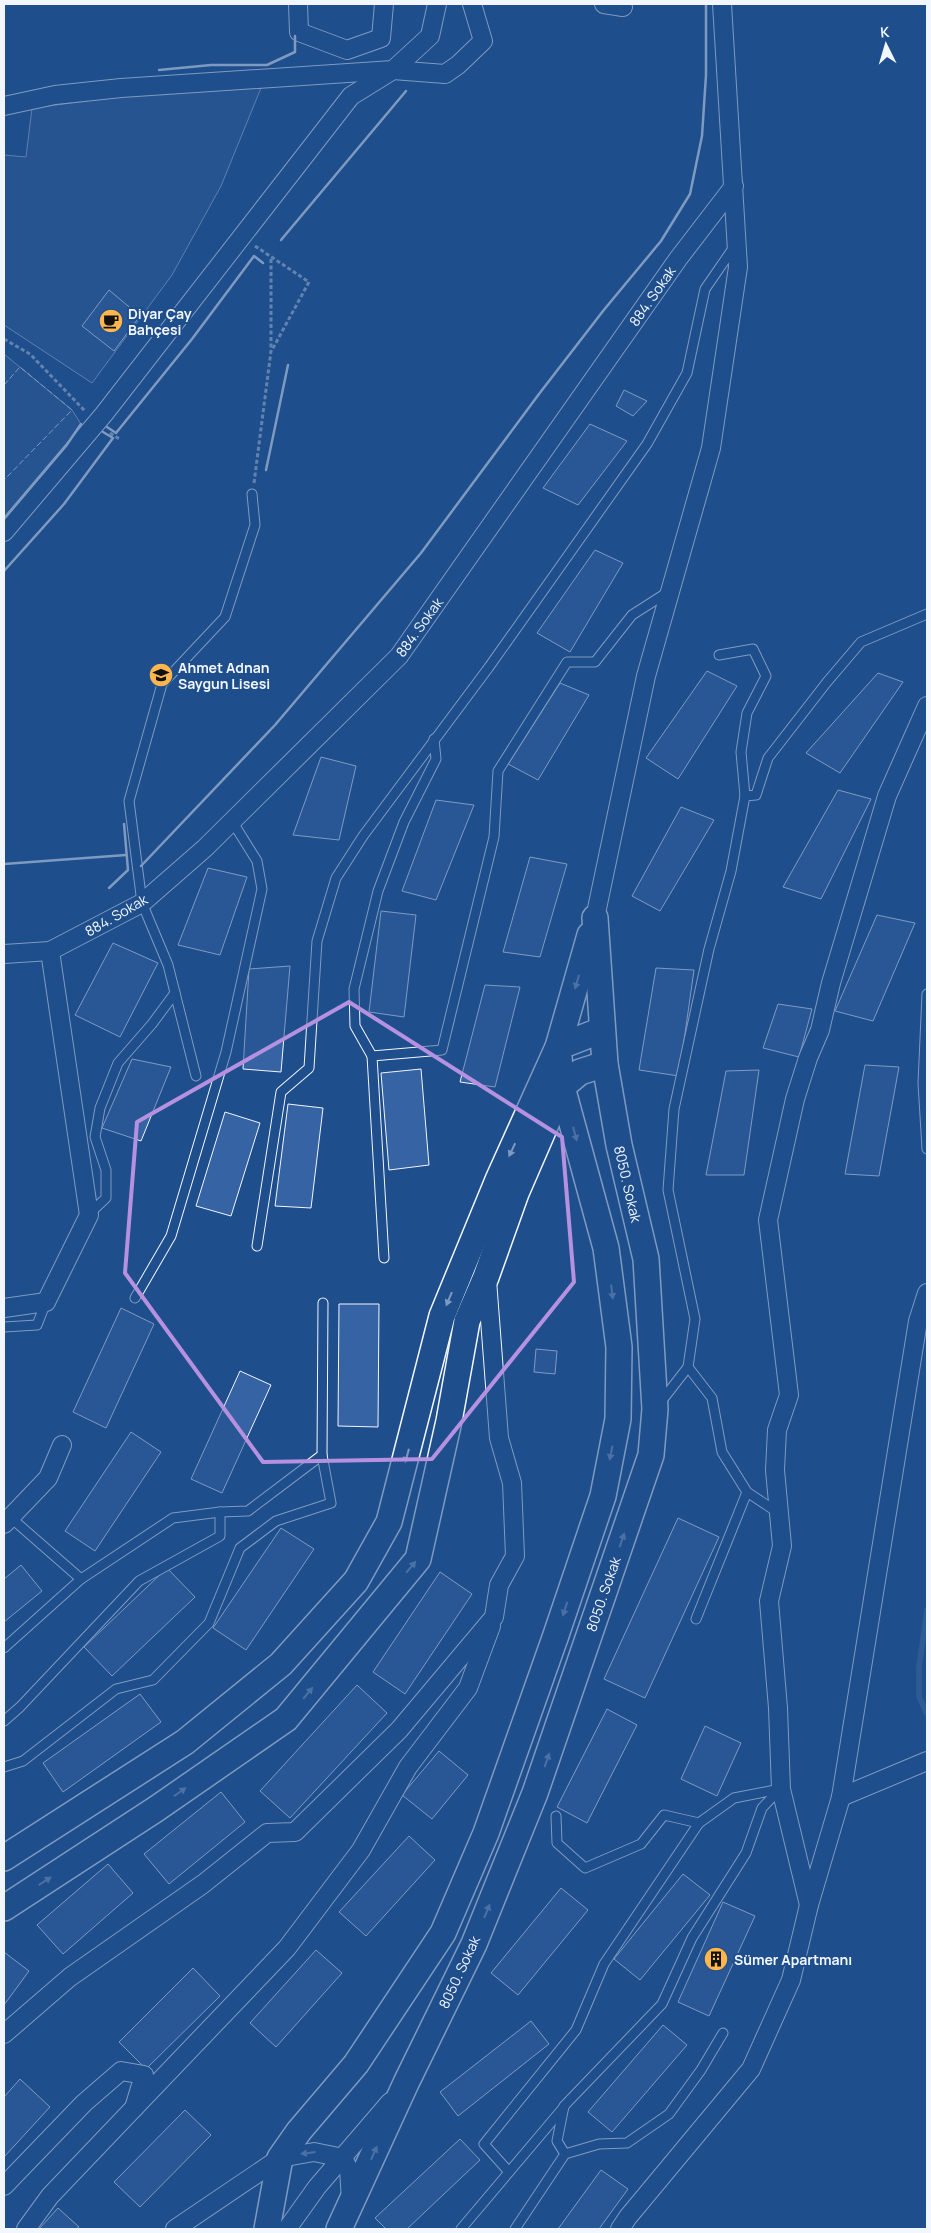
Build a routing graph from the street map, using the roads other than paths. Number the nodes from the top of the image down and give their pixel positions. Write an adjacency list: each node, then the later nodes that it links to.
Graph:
1 (298, 4): 2 (street)
2 (384, 4)
3 (437, 4): 8 (street)
4 (472, 4): 8 (street)
5 (604, 4): 7 (street)
6 (722, 4): 10 (street)
7 (623, 7)
8 (393, 70): 9 (street); 13 (street)
9 (4, 106)
10 (734, 186): 11 (street); 20 (street, 884. Sokak)
11 (737, 242): 14 (street); 18 (lane)
12 (252, 494): 21 (lane)
13 (4, 532)
14 (670, 591): 22 (street); 29 (lane)
15 (927, 614): 19 (lane)
16 (719, 655): 19 (lane)
17 (927, 706): 50 (street)
18 (434, 739): 29 (lane); 35 (lane)
19 (745, 796): 44 (lane)
20 (232, 821): 21 (street, 884. Sokak); 39 (lane)
21 (142, 903): 23 (street, 884. Sokak); 25 (lane)
22 (595, 918): 27 (street, 8050. Sokak); 28 (street, one-way to 28)
23 (50, 951): 24 (street, 884. Sokak); 34 (street)
24 (4, 954)
25 (175, 993): 31 (lane); 34 (lane)
26 (927, 994): 33 (lane)
27 (602, 1030): 28 (street); 30 (street, 8050. Sokak)
28 (558, 1047): 32 (street); 63 (street, one-way to 63)
29 (372, 1056): 36 (lane)
30 (605, 1064): 32 (street); 45 (street, 8050. Sokak)
31 (196, 1076)
32 (562, 1087): 37 (street); 72 (street, one-way to 72)
33 (927, 1149)
34 (89, 1215): 40 (street)
35 (257, 1246)
36 (384, 1258)
37 (486, 1276): 53 (street); 65 (street, one-way to 37)
38 (927, 1293): 60 (street)
39 (135, 1298)
40 (46, 1302): 42 (street); 43 (lane)
41 (323, 1303): 47 (lane)
42 (4, 1308)
43 (4, 1328)
44 (688, 1367): 45 (lane); 48 (lane)
45 (655, 1409): 68 (street, 8050. Sokak, one-way to 45)
46 (62, 1445): 51 (street)
47 (322, 1456): 49 (lane); 58 (lane)
48 (747, 1492): 50 (lane); 54 (lane)
49 (220, 1512): 52 (lane); 56 (lane)
50 (777, 1512): 59 (street)
51 (7, 1520): 52 (lane)
52 (80, 1579): 55 (lane)
53 (494, 1617): 67 (street); 70 (street)
54 (696, 1619)
55 (4, 1648)
56 (4, 1721)
57 (927, 1761): 60 (street)
58 (4, 1768)
59 (780, 1789): 62 (lane); 64 (street); 69 (lane)
60 (841, 1797): 64 (street)
61 (556, 1816): 62 (lane)
62 (699, 1823): 74 (lane)
63 (4, 1858)
64 (809, 1906): 84 (street)
65 (4, 1908)
66 (723, 2033): 71 (lane)
67 (4, 2034)
68 (406, 2082): 73 (street); 76 (street, 8050. Sokak, one-way to 68)
69 (564, 2106): 71 (lane); 74 (lane)
70 (134, 2108): 75 (street); 77 (street)
71 (565, 2154): 83 (lane)
72 (280, 2158): 73 (street, one-way to 72); 78 (street); 79 (street)
73 (343, 2158): 76 (street); 80 (street)
74 (509, 2172): 82 (lane)
75 (4, 2186)
76 (352, 2204): 81 (street, 8050. Sokak)
77 (26, 2229)
78 (175, 2229)
79 (267, 2229)
80 (287, 2229)
81 (339, 2229)
82 (461, 2229)
83 (515, 2229)
84 (620, 2229)

